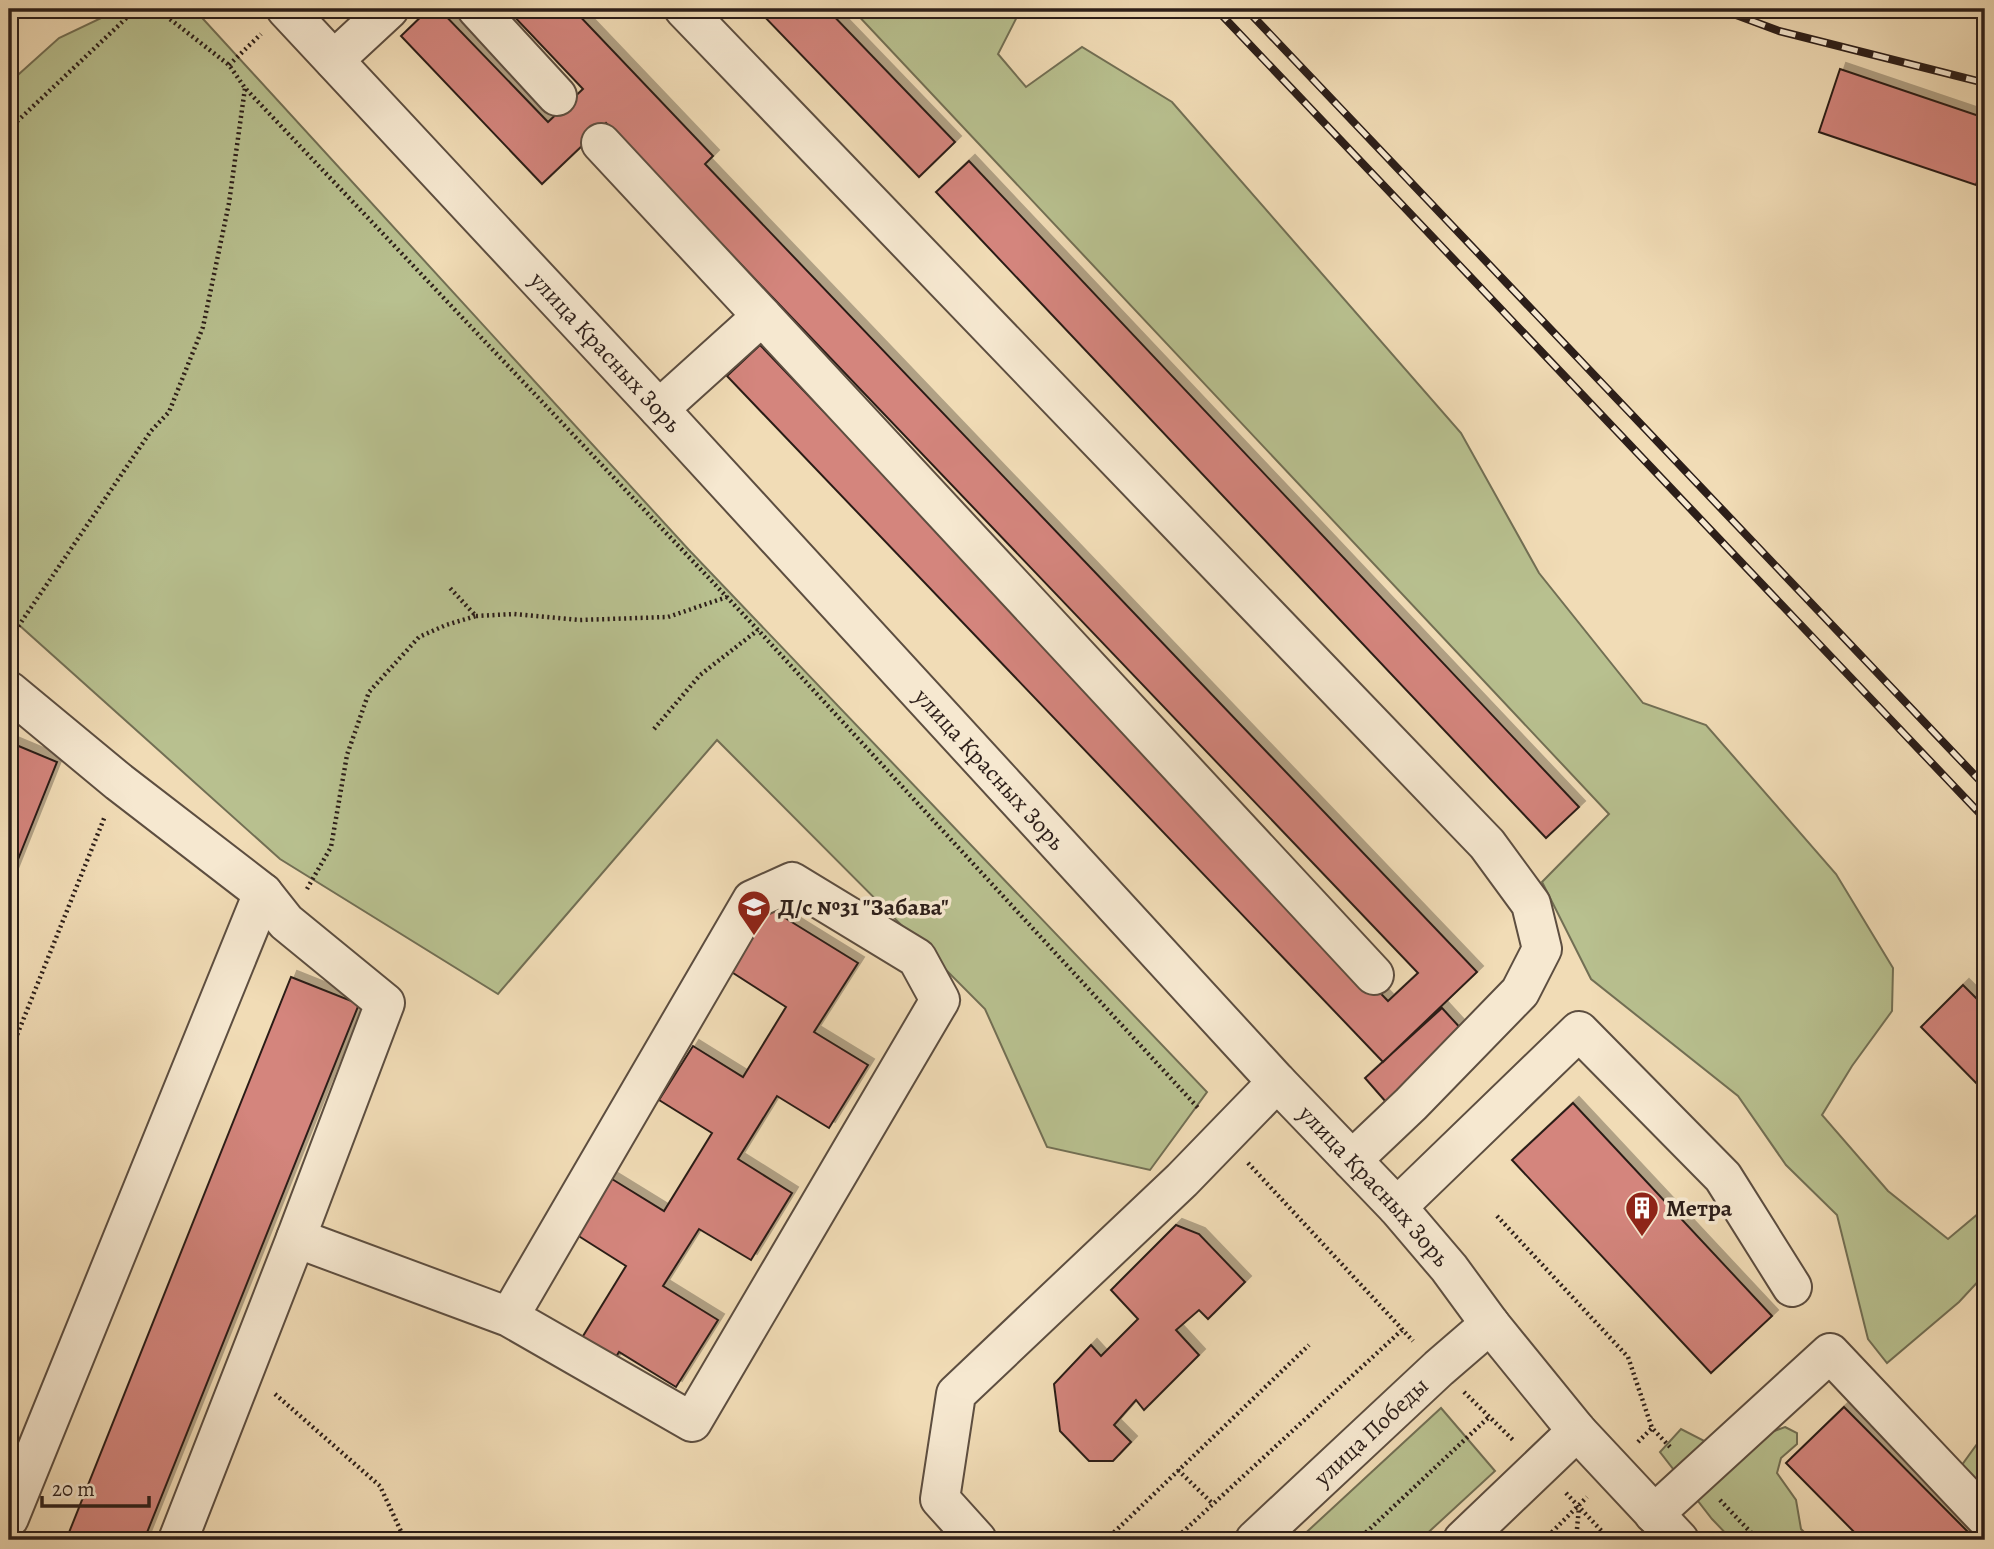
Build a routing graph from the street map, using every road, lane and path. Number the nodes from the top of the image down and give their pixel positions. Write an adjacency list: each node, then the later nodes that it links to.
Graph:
1 (136, 9): 10 (path)
2 (157, 9): 8 (path)
3 (286, 9): 7 (street, улица Красных Зорь)
4 (389, 9): 7 (street)
5 (477, 9): 9 (street)
6 (684, 9): 27 (street)
7 (334, 60): 13 (street, улица Красных Зорь)
8 (245, 88): 15 (path); 18 (path)
9 (557, 96)
10 (9, 128)
11 (601, 143): 12 (street)
12 (762, 316): 13 (street); 23 (street)
13 (659, 409): 25 (street, улица Красных Зорь)
14 (449, 587): 16 (path)
15 (727, 597): 16 (path); 17 (path)
16 (476, 616): 22 (path)
17 (758, 630): 20 (path); 26 (path)
18 (9, 640)
19 (9, 691): 21 (street)
20 (654, 729)
21 (118, 782): 22 (street); 24 (path)
22 (275, 908): 30 (street); 46 (street)
23 (1374, 975)
24 (9, 1055)
25 (1278, 1082): 26 (street); 27 (street, улица Красных Зорь)
26 (1224, 1136): 34 (path); 50 (street)
27 (1352, 1160): 28 (street, улица Красных Зорь)
28 (1397, 1207): 31 (street); 33 (street, улица Красных Зорь)
29 (1497, 1216): 42 (path)
30 (296, 1238): 32 (street); 36 (street)
31 (1792, 1287)
32 (509, 1317): 32 (street)
33 (1490, 1324): 37 (street, улица Победы); 39 (street, улица Красных Зорь)
34 (1402, 1330): 37 (path); 43 (path)
35 (1309, 1345): 41 (path)
36 (245, 1368): 48 (street); 49 (path)
37 (1439, 1368): 38 (path); 53 (street, улица Победы)
38 (1490, 1416): 40 (path); 54 (path)
39 (1577, 1431): 40 (street); 47 (street, улица Красных Зорь)
40 (1541, 1467): 44 (path); 55 (street)
41 (1178, 1470): 43 (path); 51 (path)
42 (1697, 1475): 45 (street); 47 (street); 58 (path)
43 (1213, 1504): 52 (path)
44 (1578, 1507): 56 (path); 57 (path)
45 (1985, 1517)
46 (9, 1518)
47 (1667, 1527)
48 (178, 1540)
49 (405, 1540)
50 (977, 1540)
51 (1106, 1540)
52 (1174, 1540)
53 (1255, 1540)
54 (1358, 1540)
55 (1463, 1540)
56 (1576, 1540)
57 (1610, 1540)
58 (1758, 1540)

